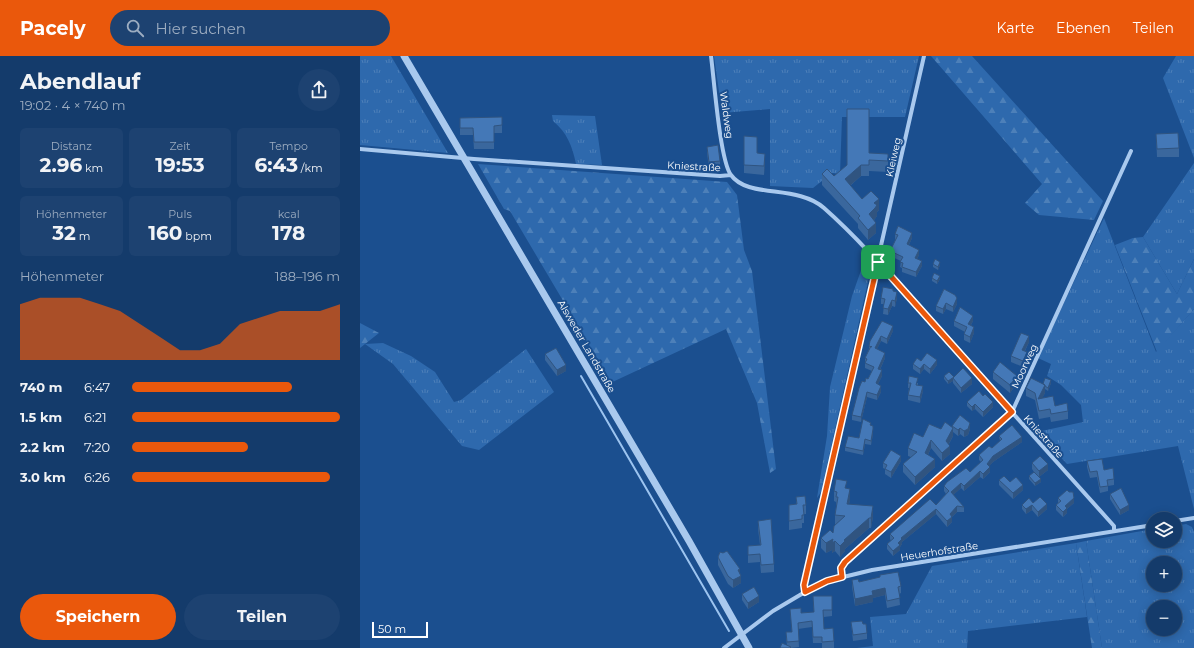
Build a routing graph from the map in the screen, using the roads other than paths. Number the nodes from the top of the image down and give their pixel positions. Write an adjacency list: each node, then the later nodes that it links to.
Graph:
1 (404, 56): 6 (street, Alsweder Landstraße)
2 (711, 56): 7 (street, Waldweg)
3 (924, 56): 8 (street, Kleiweg)
4 (360, 149): 6 (street, Kniestraße)
5 (1131, 151): 9 (street, Moorweg)
6 (464, 158): 7 (street, Kniestraße); 16 (street, Alsweder Landstraße)
7 (730, 175): 8 (street, Kniestraße)
8 (878, 262): 9 (street, Kniestraße); 15 (street, Kleiweg)
9 (1012, 412): 13 (street, Kniestraße); 14 (street, Moorweg)
10 (1194, 518): 11 (street)
11 (1182, 520)
12 (1146, 526): 13 (street, Heuerhofstraße)
13 (1114, 531): 14 (street, Heuerhofstraße)
14 (842, 577): 15 (street, Heuerhofstraße)
15 (805, 592): 16 (street, Heuerhofstraße)
16 (741, 634): 17 (street, Heuerhofstraße); 18 (street, Alsweder Landstraße)
17 (724, 648)
18 (749, 648)

